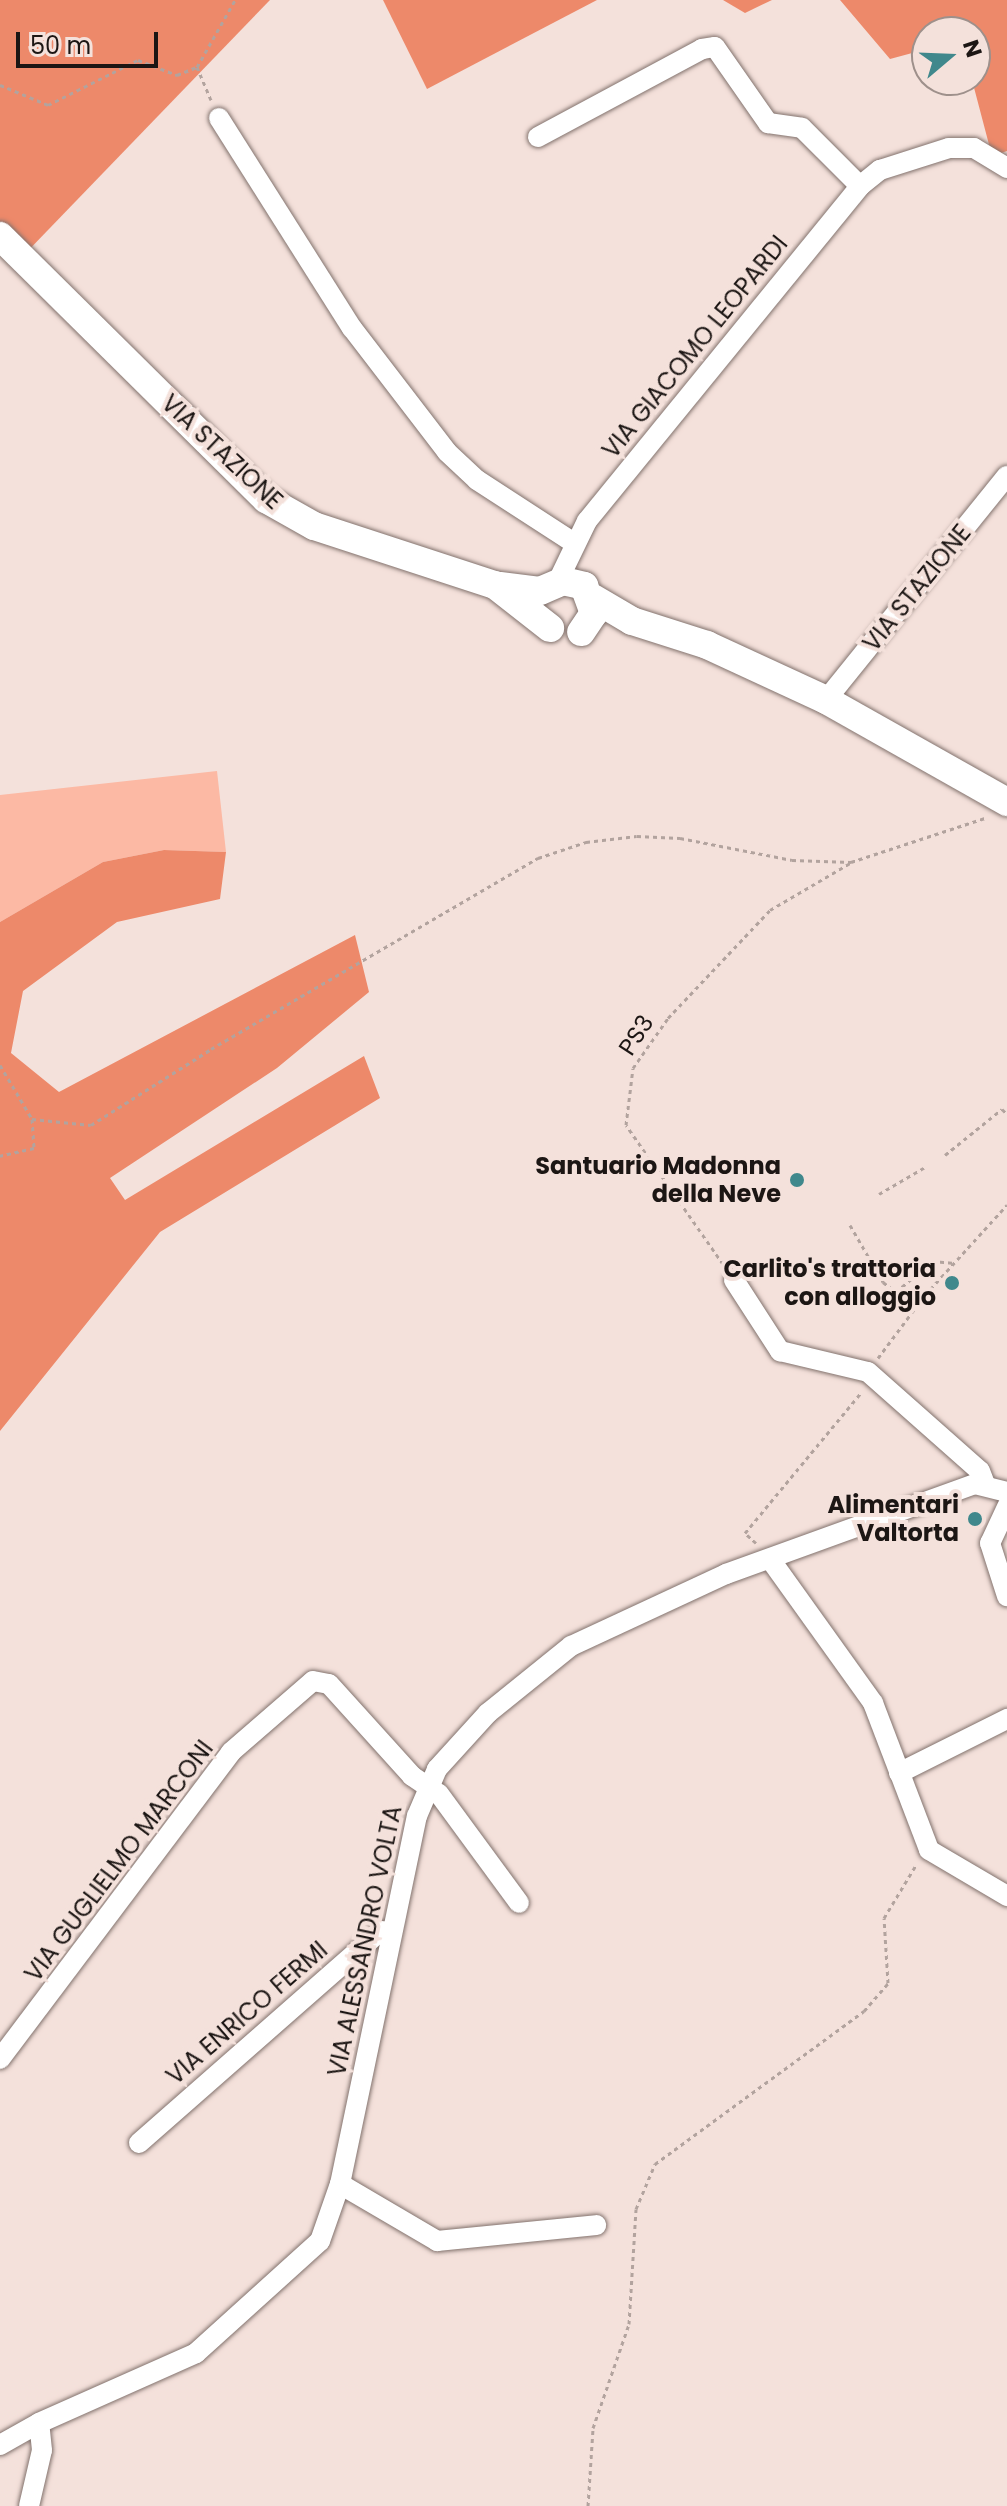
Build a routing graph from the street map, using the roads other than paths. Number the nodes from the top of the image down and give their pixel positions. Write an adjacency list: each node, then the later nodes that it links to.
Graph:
1 (219, 118): 7 (street)
2 (538, 137): 4 (street)
3 (1002, 157): 4 (street, VIA GIACOMO LEOPARDI)
4 (860, 186): 7 (street, VIA GIACOMO LEOPARDI)
5 (0, 236): 8 (main road, VIA STAZIONE)
6 (1007, 476): 14 (street, VIA STAZIONE)
7 (574, 543): 9 (street, VIA GIACOMO LEOPARDI); 10 (street)
8 (495, 585): 9 (main road, VIA STAZIONE); 12 (main road, VIA STAZIONE)
9 (553, 585): 10 (main road); 12 (main road)
10 (590, 594): 11 (main road); 13 (main road)
11 (645, 626): 13 (main road); 14 (main road)
12 (550, 628): 13 (main road)
13 (581, 632)
14 (826, 700): 15 (main road)
15 (1001, 808)
16 (734, 1280): 17 (street)
17 (985, 1484): 18 (street); 20 (street, VIA ALESSANDRO VOLTA)
18 (1007, 1492)
19 (1007, 1507): 21 (street)
20 (770, 1559): 23 (street); 24 (street, VIA ALESSANDRO VOLTA)
21 (1007, 1596)
22 (1007, 1719): 23 (street)
23 (899, 1773): 25 (street)
24 (427, 1787): 26 (street, VIA GUGLIELMO MARCONI); 27 (street, VIA ALESSANDRO VOLTA); 28 (street, VIA GUGLIELMO MARCONI)
25 (1007, 1896)
26 (519, 1903)
27 (392, 1932): 29 (street, VIA ENRICO FERMI); 30 (street, VIA ALESSANDRO VOLTA)
28 (0, 2059)
29 (139, 2143)
30 (340, 2184): 31 (street); 32 (street, VIA ALESSANDRO VOLTA)
31 (596, 2225)
32 (39, 2423): 33 (street, VIA ALESSANDRO VOLTA); 34 (street)
33 (0, 2445)
34 (29, 2506)

